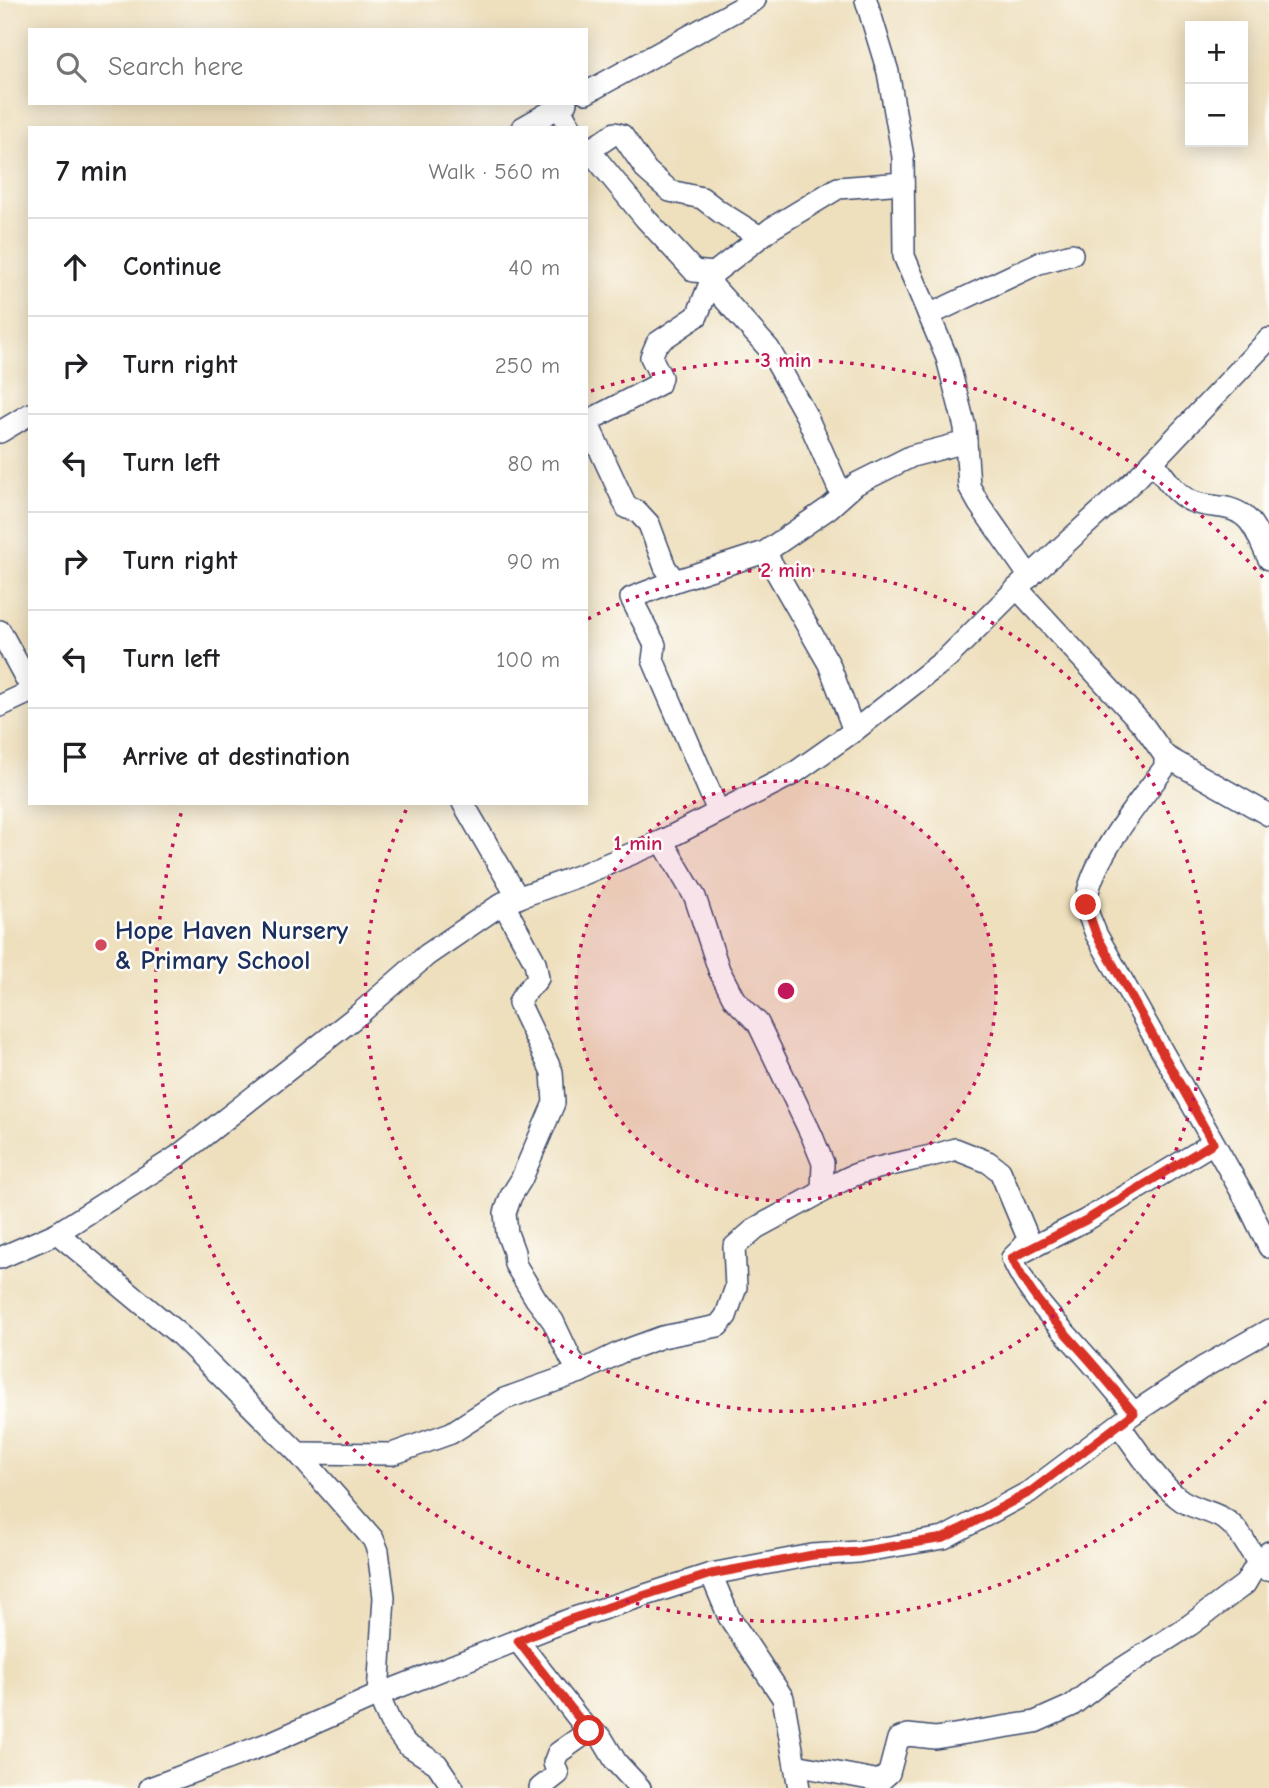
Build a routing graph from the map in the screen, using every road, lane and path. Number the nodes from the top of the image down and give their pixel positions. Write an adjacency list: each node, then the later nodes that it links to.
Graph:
1 (755, 0): 3 (street)
2 (866, 0): 8 (street)
3 (588, 92)
4 (563, 105): 5 (street); 6 (street)
5 (526, 126)
6 (571, 126)
7 (588, 148): 9 (street); 11 (street)
8 (903, 183): 9 (street); 12 (street)
9 (760, 237): 11 (street)
10 (1072, 254): 12 (street)
11 (712, 278): 15 (street); 20 (street)
12 (929, 315): 18 (street)
13 (1269, 339): 19 (street)
14 (28, 415): 17 (street)
15 (588, 421)
16 (588, 426): 23 (street)
17 (0, 432)
18 (966, 442): 20 (street); 24 (street)
19 (1153, 461): 22 (street); 24 (street)
20 (842, 496): 21 (street)
21 (765, 552): 23 (street); 29 (street)
22 (1269, 559)
23 (675, 581): 32 (street)
24 (1024, 582): 29 (street); 30 (street)
25 (0, 631): 26 (street)
26 (28, 682)
27 (28, 693): 28 (street)
28 (0, 706)
29 (855, 731): 32 (street)
30 (1165, 756): 33 (street); 36 (street)
31 (464, 805): 35 (street)
32 (718, 811): 34 (street)
33 (1269, 815)
34 (662, 841): 35 (street); 37 (street)
35 (511, 901): 38 (street); 43 (street)
36 (1213, 1143): 39 (street); 41 (street)
37 (822, 1192): 41 (street); 43 (street)
38 (57, 1233): 40 (street); 45 (street)
39 (1269, 1247)
40 (0, 1258)
41 (1012, 1258): 44 (street)
42 (1269, 1330): 44 (street)
43 (580, 1371): 45 (street)
44 (1126, 1419): 46 (street); 47 (street)
45 (298, 1453): 49 (street)
46 (1265, 1562): 51 (street)
47 (711, 1574): 48 (street); 51 (street)
48 (518, 1641): 49 (street); 50 (street)
49 (378, 1695): 52 (street); 54 (street)
50 (589, 1731): 55 (street); 56 (street)
51 (795, 1765): 57 (street)
52 (190, 1780): 53 (street)
53 (150, 1788)
54 (453, 1788)
55 (540, 1788)
56 (640, 1788)
57 (799, 1788)

